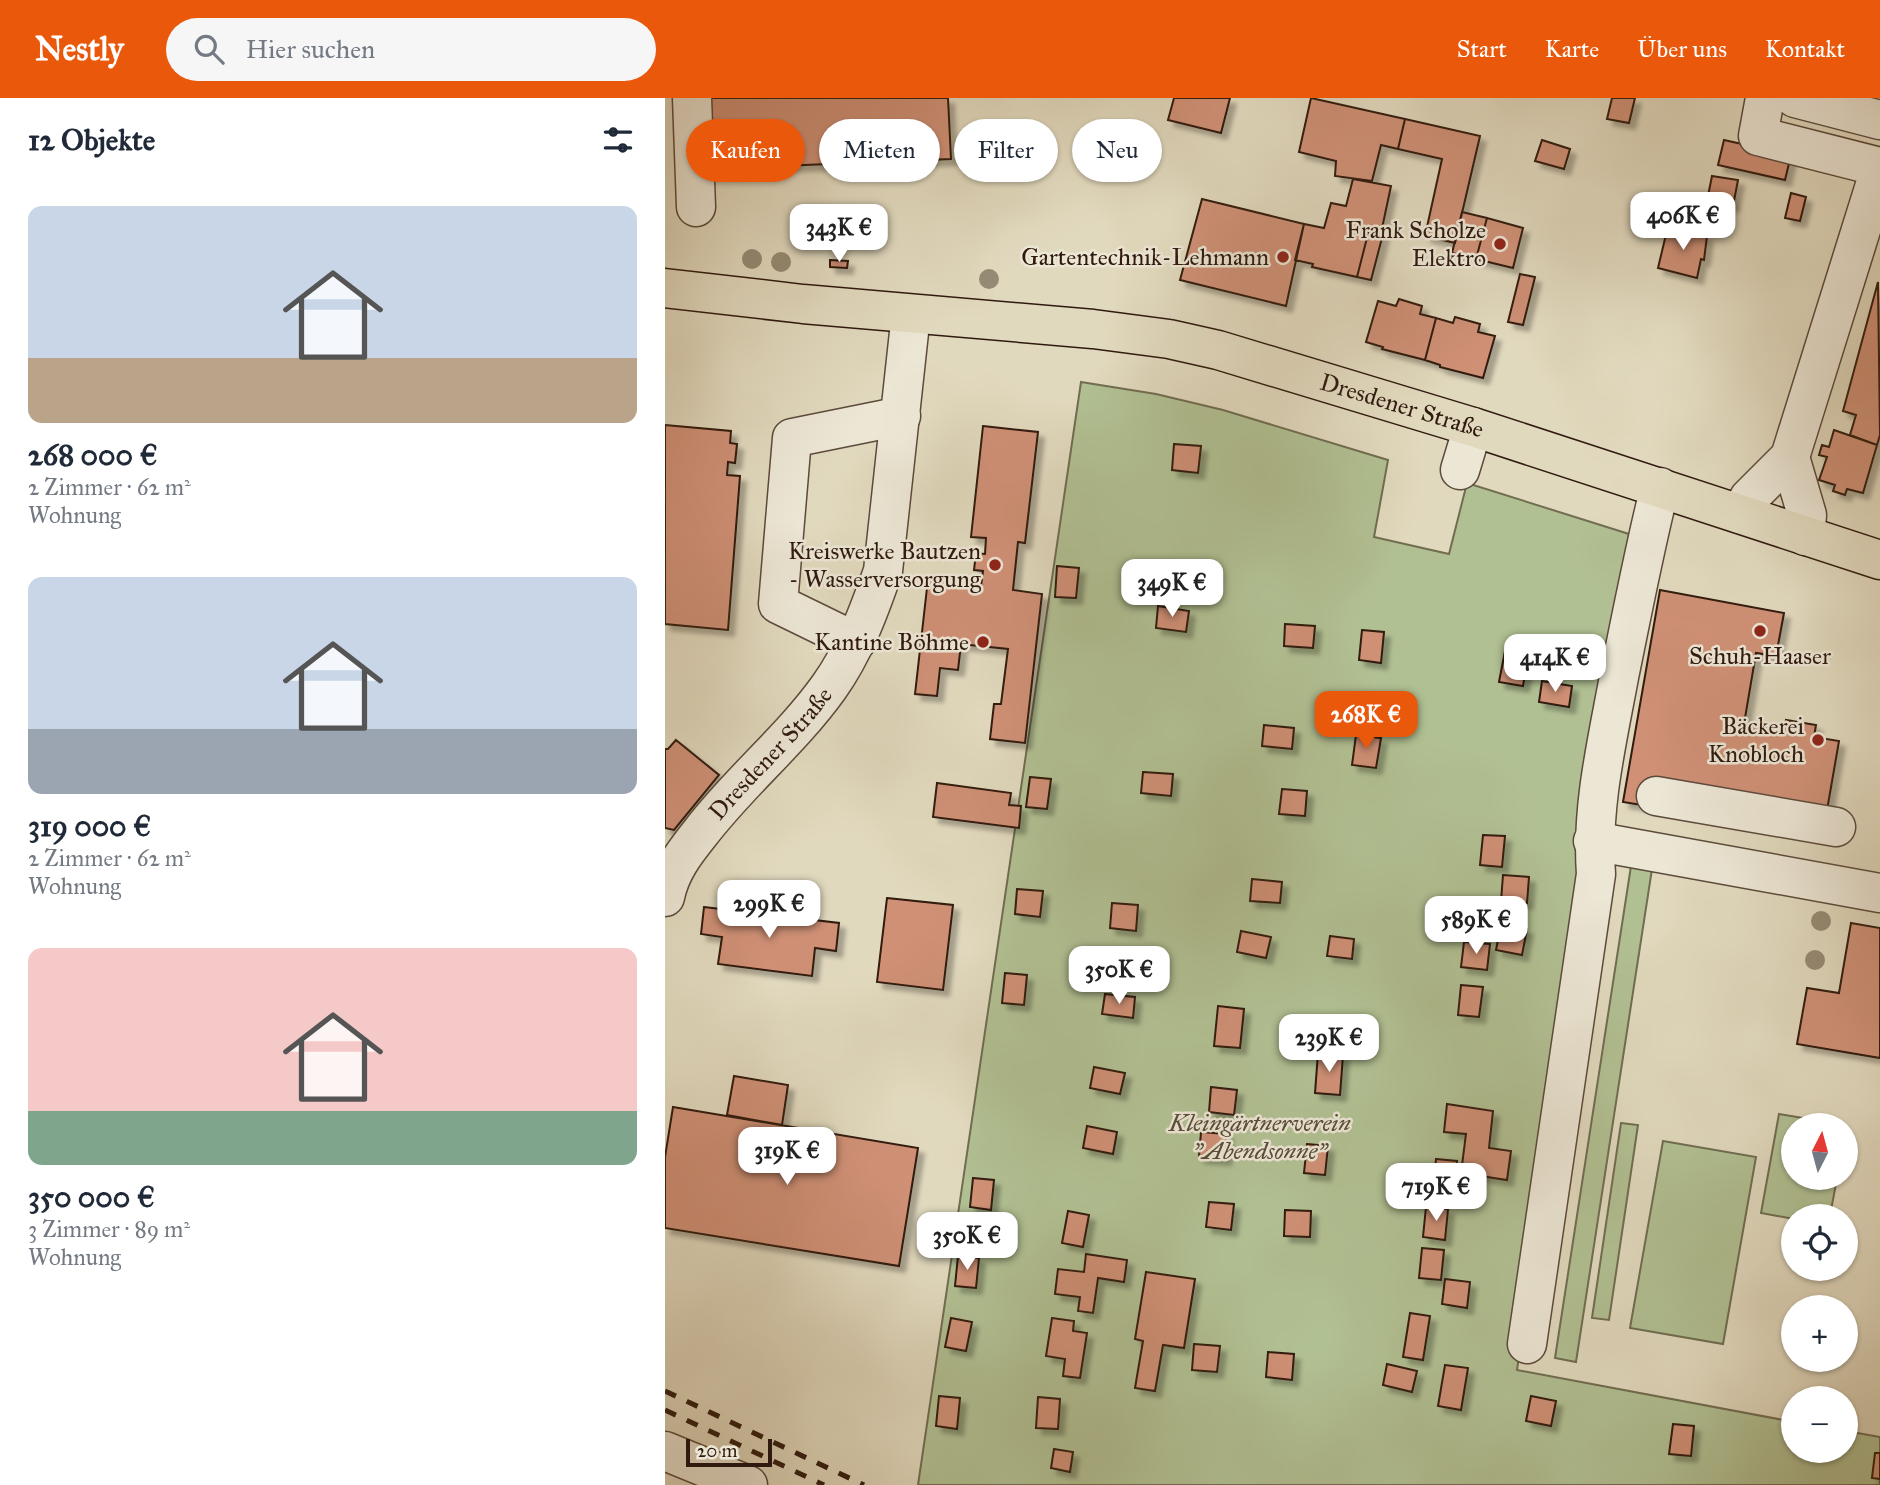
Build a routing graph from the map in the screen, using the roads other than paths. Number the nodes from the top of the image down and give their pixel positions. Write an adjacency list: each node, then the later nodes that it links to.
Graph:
1 (692, 98): 6 (street)
2 (1765, 98): 5 (street)
3 (1795, 98): 4 (street)
4 (1880, 120)
5 (1880, 168): 11 (street)
6 (696, 207)
7 (665, 288): 8 (main road, Dresdener Straße)
8 (911, 314): 9 (street, Dresdener Straße); 10 (main road, Dresdener Straße)
9 (901, 416): 17 (street, Dresdener Straße); 17 (street)
10 (1473, 427): 12 (street); 13 (main road, Dresdener Straße)
11 (1790, 457): 14 (street); 15 (street)
12 (1460, 470)
13 (1660, 487): 14 (main road, Dresdener Straße); 20 (street)
14 (1740, 514): 15 (main road, Dresdener Straße)
15 (1805, 536): 16 (main road, Dresdener Straße)
16 (1880, 560)
17 (856, 642): 22 (street, Dresdener Straße)
18 (1656, 796): 19 (street)
19 (1836, 827)
20 (1594, 841): 21 (street); 23 (street)
21 (1880, 893)
22 (665, 897)
23 (1527, 1344)
24 (665, 1451): 25 (street)
25 (748, 1485)

